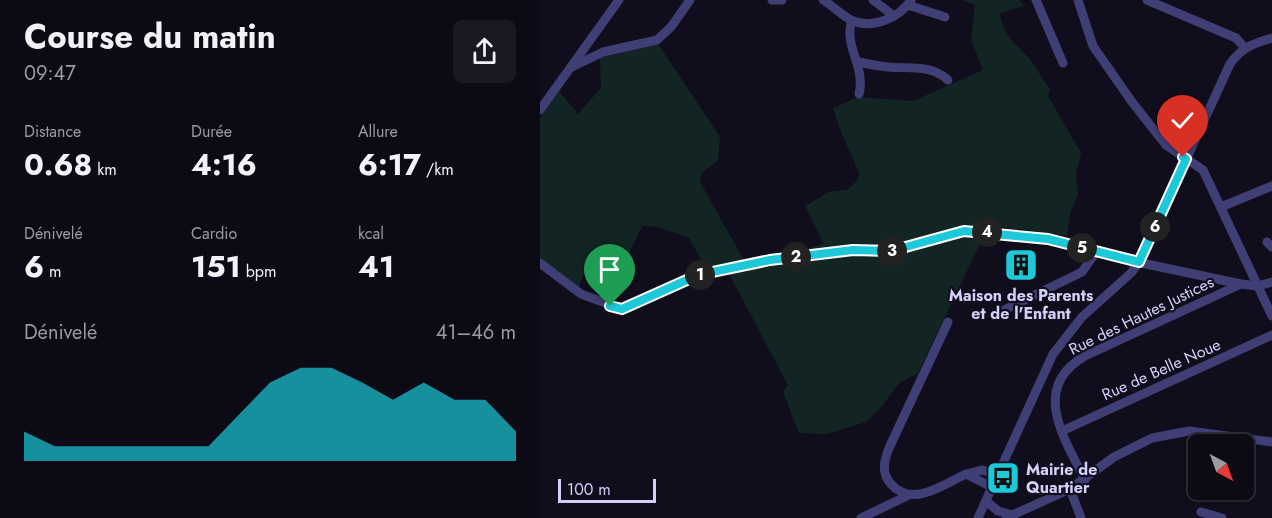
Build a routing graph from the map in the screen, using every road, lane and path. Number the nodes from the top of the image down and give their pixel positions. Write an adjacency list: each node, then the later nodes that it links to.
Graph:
1 (619, 0): 18 (street)
2 (690, 0): 18 (street)
3 (772, 0): 4 (street)
4 (782, 0)
5 (824, 0): 13 (street)
6 (873, 0): 11 (street)
7 (1036, 0): 17 (street)
8 (1078, 0): 22 (street)
9 (1147, 0): 15 (street)
10 (909, 3): 11 (street); 12 (street)
11 (894, 16): 13 (street)
12 (945, 17)
13 (852, 21): 16 (street)
14 (1272, 38): 15 (street)
15 (1245, 48): 22 (street)
16 (859, 62): 19 (street); 20 (street)
17 (1063, 63)
18 (572, 67): 21 (street)
19 (948, 80)
20 (859, 94)
21 (540, 110)
22 (1186, 159): 24 (street); 27 (street)
23 (1272, 186): 24 (street)
24 (1221, 207): 29 (street)
25 (1096, 252): 26 (street); 27 (street); 30 (street)
26 (540, 262)
27 (1139, 262): 28 (street); 37 (street)
28 (1241, 284): 29 (street); 34 (street, Rue des Hautes Justices)
29 (1267, 284): 31 (street)
30 (1004, 310)
31 (1272, 316)
32 (948, 322): 41 (street)
33 (1272, 335): 34 (street, Rue de Belle Noue)
34 (1062, 431): 38 (street, Rue des Hautes Justices)
35 (1272, 442): 38 (street)
36 (966, 474): 37 (street); 39 (street); 41 (street)
37 (998, 475): 39 (street)
38 (1085, 480): 40 (street)
39 (992, 487): 42 (street)
40 (1070, 489): 44 (street); 47 (street)
41 (909, 495): 45 (street)
42 (986, 501): 44 (street); 46 (street)
43 (1201, 512): 48 (street)
44 (1009, 517)
45 (861, 518)
46 (978, 518)
47 (1082, 518)
48 (1222, 518)

